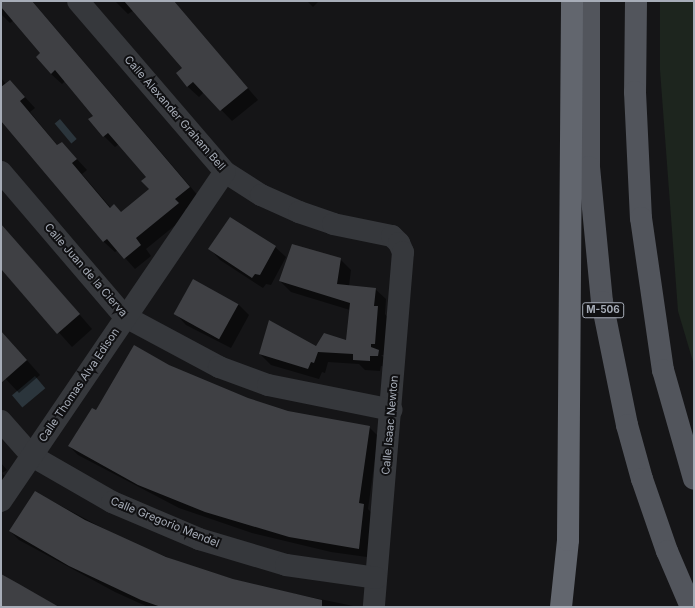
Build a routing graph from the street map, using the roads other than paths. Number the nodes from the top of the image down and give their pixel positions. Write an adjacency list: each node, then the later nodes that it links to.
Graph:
1 (78, 1): 6 (street, Calle Alexander Graham Bell)
2 (572, 1): 16 (highway)
3 (589, 1): 17 (main road, M-506)
4 (636, 1): 12 (main road)
5 (1, 172): 8 (street, Calle Juan de la Cierva)
6 (225, 172): 7 (street, Calle Alexander Graham Bell); 8 (street, Calle Thomas Alva Edison)
7 (399, 243): 9 (street, Calle Isaac Newton)
8 (124, 316): 9 (street, Calle Juan de la Cierva); 11 (street, Calle Thomas Alva Edison)
9 (392, 410): 14 (street, Calle Isaac Newton)
10 (1, 421): 11 (street, Calle Gregorio Mendel)
11 (32, 456): 13 (street, Calle Thomas Alva Edison); 14 (street, Calle Gregorio Mendel)
12 (694, 479)
13 (1, 501)
14 (376, 578): 15 (street, Calle Isaac Newton)
15 (374, 607)
16 (561, 607)
17 (691, 607)

